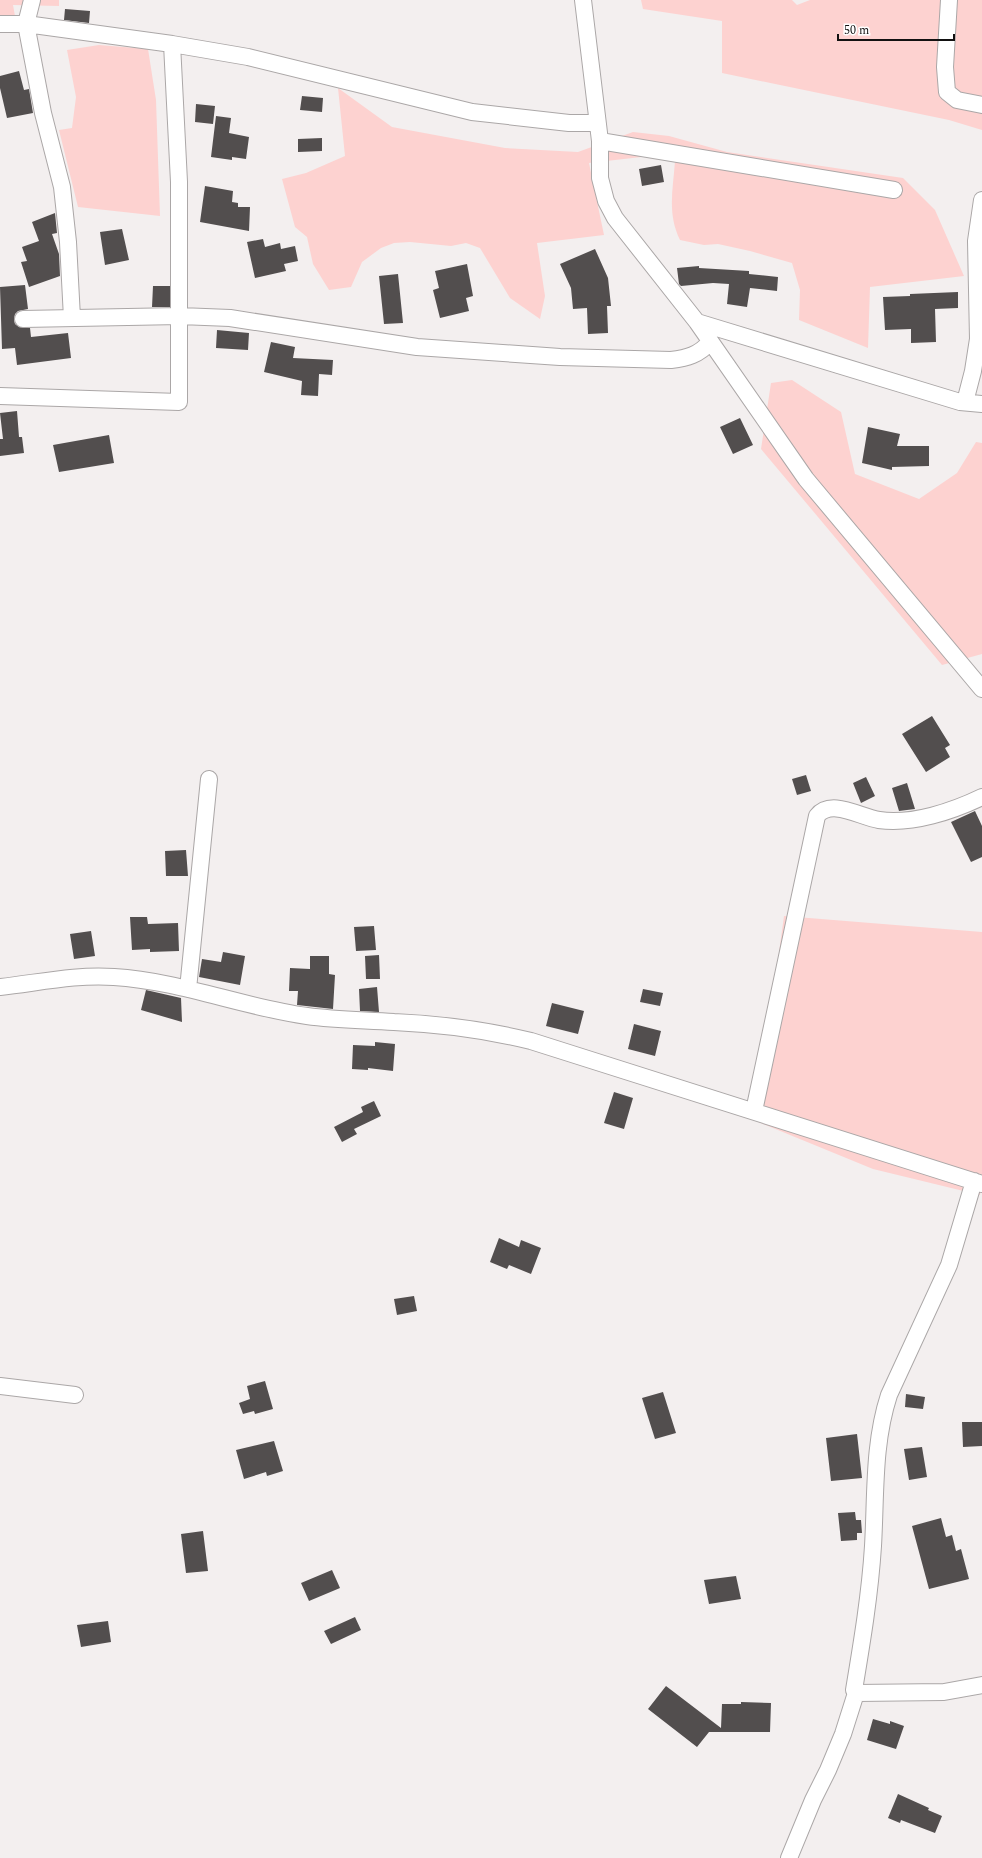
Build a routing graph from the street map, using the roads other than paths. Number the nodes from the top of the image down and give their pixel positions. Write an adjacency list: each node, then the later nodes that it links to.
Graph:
1 (32, 0): 5 (street)
2 (583, 0): 8 (street)
3 (949, 0): 7 (street)
4 (0, 24): 5 (street)
5 (26, 24): 6 (street); 13 (street)
6 (172, 44): 8 (street); 12 (street)
7 (982, 105)
8 (597, 123): 9 (street)
9 (600, 141): 10 (street); 15 (street)
10 (894, 190)
11 (982, 200): 18 (street)
12 (180, 316): 13 (street); 16 (street); 17 (street)
13 (72, 318): 14 (street)
14 (23, 319)
15 (697, 322): 16 (street); 18 (street)
16 (710, 342): 20 (street)
17 (0, 396)
18 (965, 402): 19 (street)
19 (982, 404)
20 (974, 670): 21 (street)
21 (982, 689)
22 (210, 779): 25 (street)
23 (982, 797): 26 (street)
24 (0, 987): 25 (street)
25 (188, 989): 26 (street)
26 (754, 1111): 27 (street)
27 (978, 1182): 31 (street)
28 (0, 1386): 29 (street)
29 (75, 1394)
30 (982, 1685): 31 (street)
31 (856, 1693): 32 (street)
32 (789, 1858)

